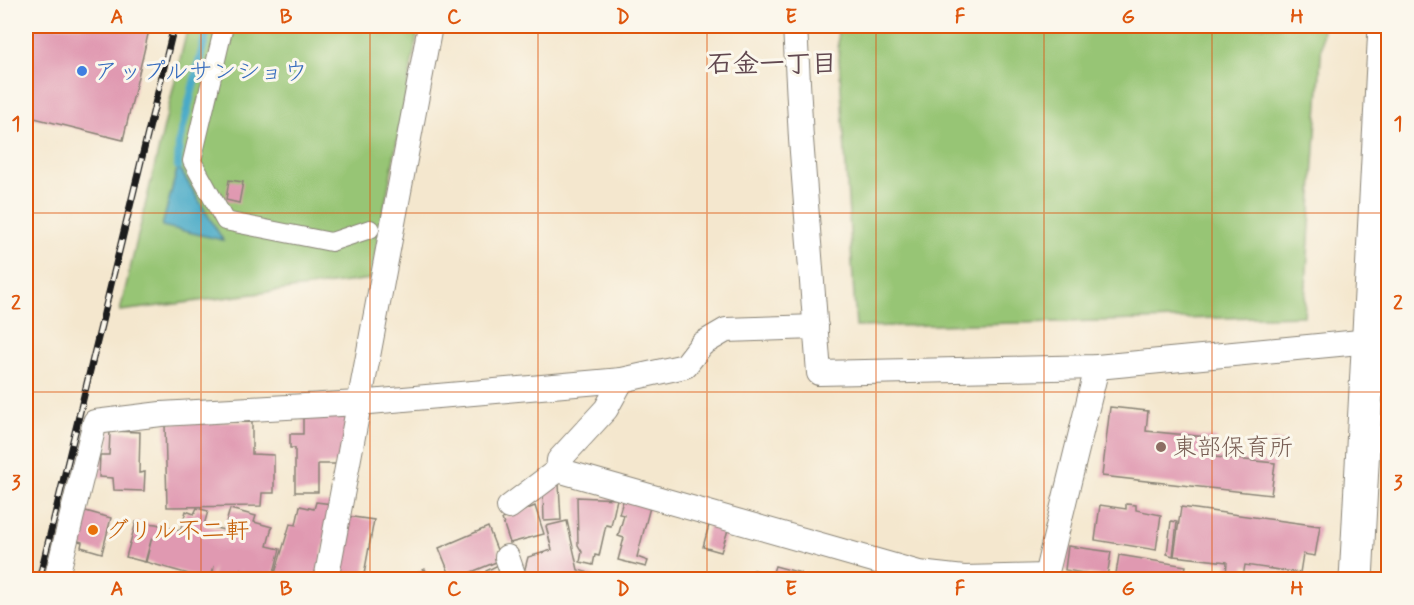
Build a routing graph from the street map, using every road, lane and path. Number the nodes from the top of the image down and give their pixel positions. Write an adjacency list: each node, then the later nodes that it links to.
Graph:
1 (224, 26): 5 (street)
2 (430, 26): 10 (street)
3 (795, 26): 6 (street)
4 (1384, 26): 7 (main road)
5 (370, 229)
6 (816, 327): 8 (street); 9 (street)
7 (1370, 341): 8 (street); 16 (main road)
8 (1097, 367): 13 (street)
9 (622, 380): 10 (street); 11 (street)
10 (358, 403): 14 (street); 15 (street)
11 (558, 470): 12 (street); 13 (street)
12 (509, 507)
13 (1045, 578)
14 (56, 579)
15 (326, 579)
16 (1356, 579)

